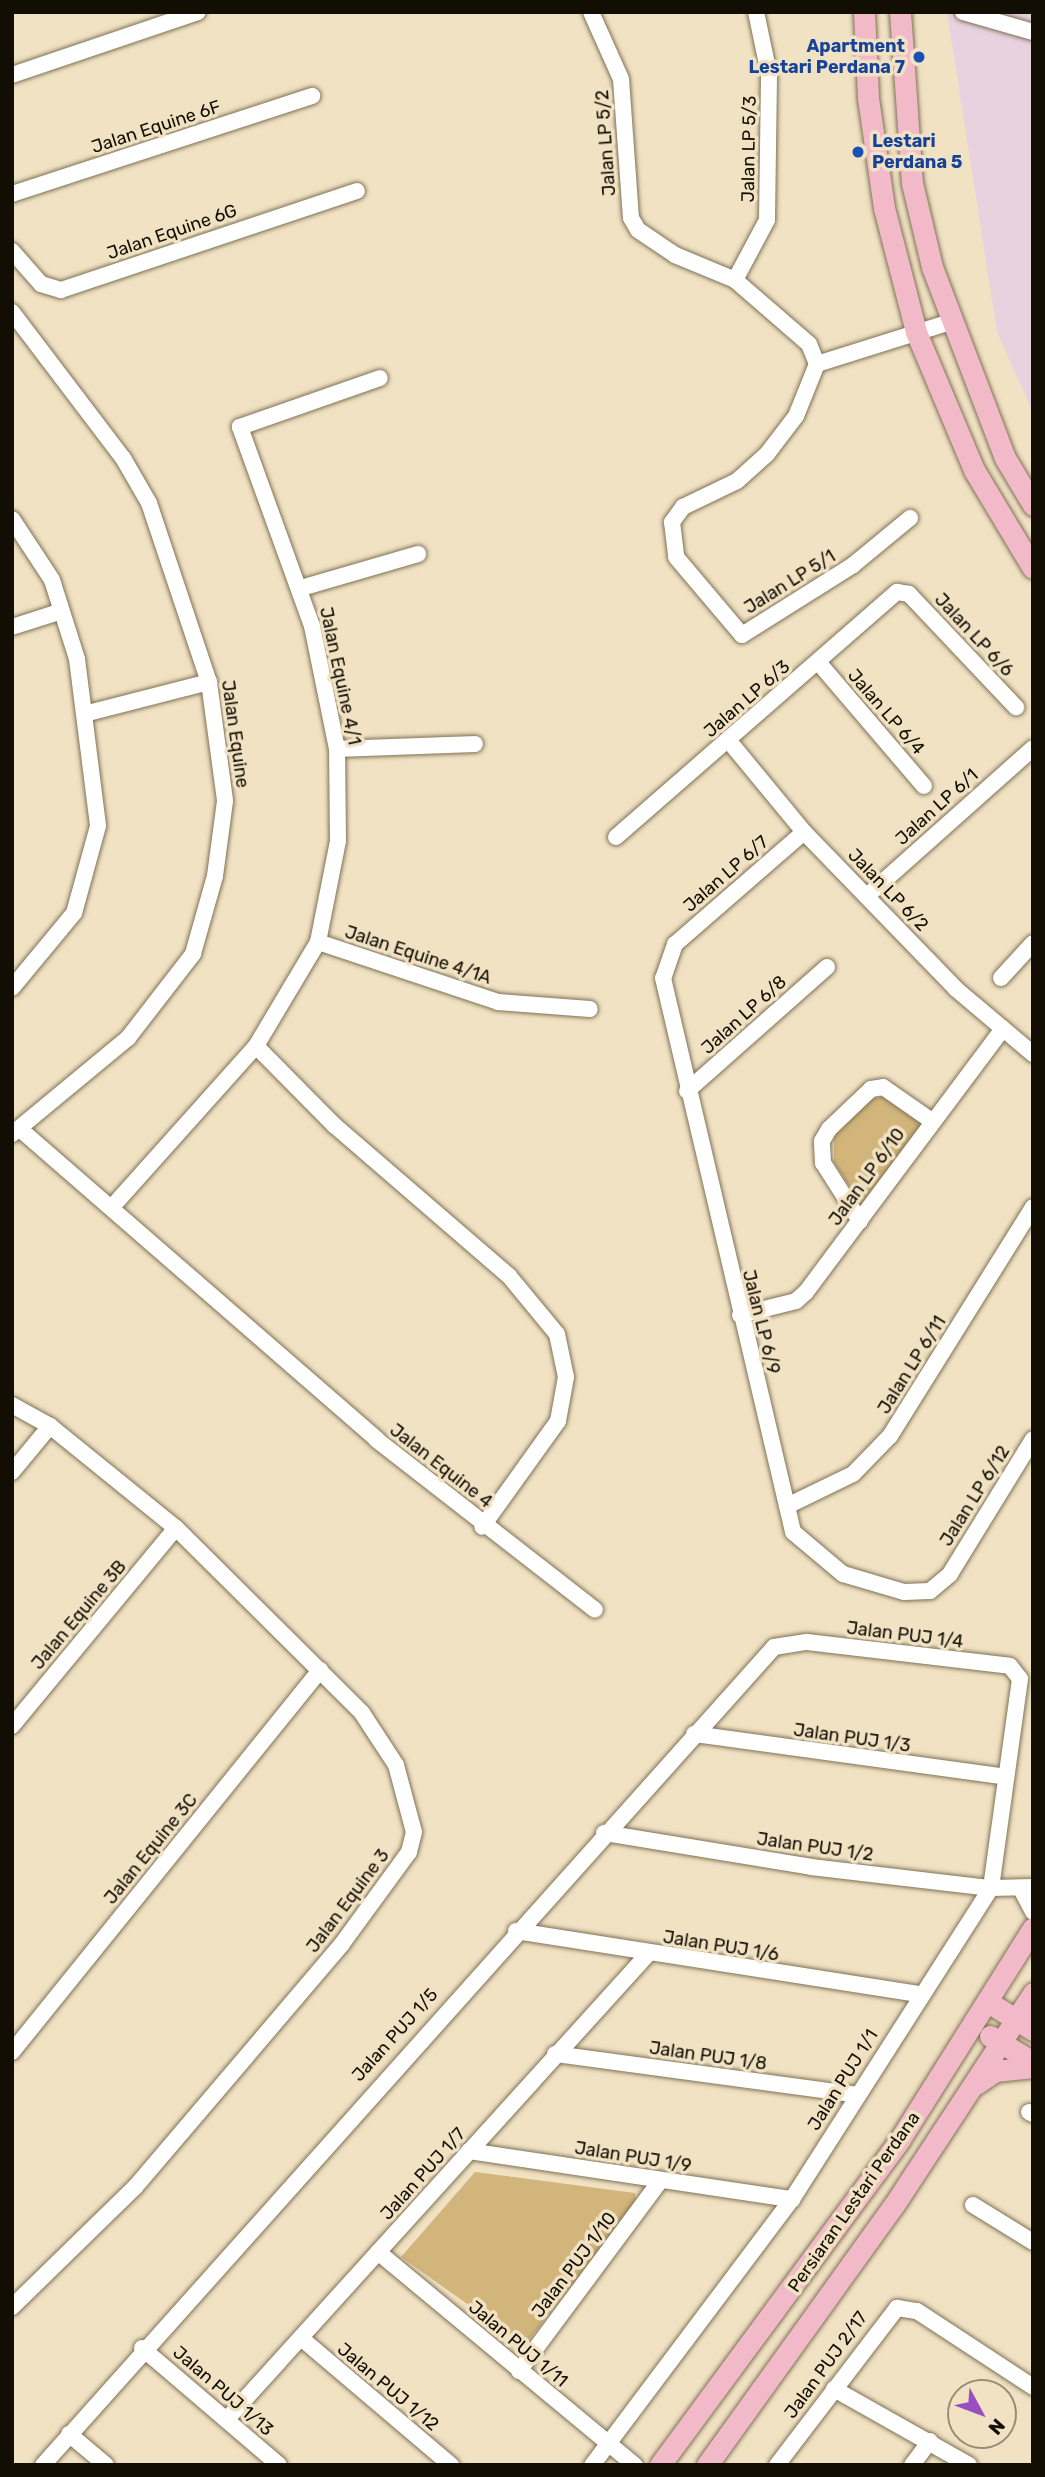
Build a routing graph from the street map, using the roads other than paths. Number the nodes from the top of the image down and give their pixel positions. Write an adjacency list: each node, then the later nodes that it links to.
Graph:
1 (198, 12): 8 (street)
2 (591, 12): 13 (street, Jalan LP 5/2)
3 (756, 12): 13 (street, Jalan LP 5/3)
4 (864, 12): 16 (main road)
5 (900, 12): 15 (main road)
6 (963, 12): 7 (street)
7 (1033, 32)
8 (12, 75)
9 (312, 96): 11 (street, Jalan Equine 6F)
10 (357, 191): 12 (street, Jalan Equine 6G)
11 (12, 194)
12 (12, 251)
13 (735, 280): 17 (street)
14 (12, 312): 29 (street, Jalan Equine)
15 (950, 322): 16 (street); 19 (main road)
16 (916, 332): 17 (street); 23 (main road)
17 (817, 364): 20 (street, Jalan LP 5/1)
18 (380, 379): 24 (street, Jalan Equine 4/1)
19 (1033, 505)
20 (910, 518)
21 (12, 519): 26 (street)
22 (418, 554): 24 (street)
23 (1033, 568)
24 (301, 588): 35 (street, Jalan Equine 4/1)
25 (903, 591): 28 (street, Jalan LP 6/3); 30 (street, Jalan LP 6/6)
26 (62, 611): 27 (street); 31 (street)
27 (12, 627)
28 (818, 662): 32 (street, Jalan LP 6/3); 36 (street, Jalan LP 6/4)
29 (209, 682): 31 (street); 52 (street, Jalan Equine)
30 (1016, 707)
31 (88, 713): 45 (street)
32 (729, 741): 37 (street, Jalan LP 6/2); 38 (street, Jalan LP 6/3)
33 (475, 744): 35 (street)
34 (1033, 748): 39 (street, Jalan LP 6/1)
35 (337, 749): 40 (street, Jalan Equine 4/1)
36 (925, 786)
37 (804, 832): 39 (street, Jalan LP 6/2); 42 (street, Jalan LP 6/7)
38 (616, 837)
39 (867, 896): 47 (street, Jalan LP 6/2)
40 (318, 942): 46 (street, Jalan Equine 4/1A); 48 (street, Jalan Equine 4/1)
41 (1033, 943): 44 (street)
42 (675, 944): 50 (street, Jalan LP 6/9)
43 (827, 967): 50 (street, Jalan LP 6/8)
44 (1001, 978)
45 (12, 988)
46 (590, 1009)
47 (1003, 1029): 49 (street, Jalan LP 6/2); 51 (street, Jalan LP 6/10)
48 (256, 1046): 53 (street, Jalan Equine 4/1); 62 (street, Jalan Equine 4)
49 (1033, 1054)
50 (687, 1091): 56 (street, Jalan LP 6/9)
51 (932, 1121): 55 (street, Jalan LP 6/10); 55 (street)
52 (17, 1132): 53 (street, Jalan Equine 4)
53 (112, 1207): 62 (street, Jalan Equine 4)
54 (1033, 1207): 61 (street, Jalan LP 6/11)
55 (860, 1221): 56 (street, Jalan LP 6/10)
56 (740, 1315): 61 (street, Jalan LP 6/9)
57 (12, 1405): 58 (street, Jalan Equine 3)
58 (50, 1426): 60 (street); 63 (street, Jalan Equine 3)
59 (1033, 1439): 64 (street, Jalan LP 6/12)
60 (12, 1472)
61 (787, 1506): 64 (street, Jalan LP 6/9)
62 (482, 1527): 65 (street)
63 (176, 1528): 67 (street, Jalan Equine 3); 69 (street, Jalan Equine 3B)
64 (950, 1574)
65 (595, 1610)
66 (786, 1641): 68 (street, Jalan PUJ 1/4); 70 (street, Jalan PUJ 1/5)
67 (320, 1670): 85 (street, Jalan Equine 3C); 96 (street, Jalan Equine 3)
68 (1018, 1671): 71 (street, Jalan PUJ 1/1)
69 (12, 1726)
70 (694, 1734): 71 (street, Jalan PUJ 1/3); 72 (street, Jalan PUJ 1/5)
71 (1006, 1777): 73 (street, Jalan PUJ 1/1)
72 (604, 1833): 73 (street, Jalan PUJ 1/2); 77 (street, Jalan PUJ 1/5)
73 (991, 1888): 74 (street, Jalan PUJ 1/2); 80 (street, Jalan PUJ 1/1)
74 (1027, 1889): 75 (street, Jalan PUJ 1/2)
75 (1033, 1912)
76 (1033, 1928): 81 (main road, Persiaran Lestari Perdana)
77 (516, 1931): 78 (street, Jalan PUJ 1/6); 98 (street, Jalan PUJ 1/5)
78 (648, 1954): 80 (street, Jalan PUJ 1/6); 86 (street, Jalan PUJ 1/7)
79 (1033, 1993): 82 (main road, Persiaran Lestari Perdana)
80 (920, 1994): 89 (street, Jalan PUJ 1/1)
81 (988, 2002): 82 (main road); 83 (main road, Persiaran Lestari Perdana)
82 (1024, 2025): 84 (main road, Persiaran Lestari Perdana)
83 (974, 2026): 84 (main road); 112 (main road, Persiaran Lestari Perdana)
84 (1001, 2042): 87 (main road); 88 (main road, Persiaran Lestari Perdana)
85 (12, 2052)
86 (555, 2054): 89 (street, Jalan PUJ 1/8); 90 (street, Jalan PUJ 1/7)
87 (1033, 2065): 88 (main road)
88 (970, 2088): 113 (main road, Persiaran Lestari Perdana)
89 (857, 2095): 92 (street, Jalan PUJ 1/1)
90 (469, 2151): 91 (street, Jalan PUJ 1/9); 95 (street, Jalan PUJ 1/7)
91 (660, 2181): 92 (street, Jalan PUJ 1/9); 99 (street, Jalan PUJ 1/10)
92 (792, 2199): 105 (street, Jalan PUJ 1/1)
93 (973, 2205): 94 (street)
94 (1033, 2242)
95 (378, 2252): 97 (street, Jalan PUJ 1/7); 99 (street, Jalan PUJ 1/11)
96 (12, 2307)
97 (301, 2338): 102 (street, Jalan PUJ 1/7); 109 (street, Jalan PUJ 1/12)
98 (142, 2348): 102 (street, Jalan PUJ 1/13); 103 (street, Jalan PUJ 1/5)
99 (519, 2371): 105 (street, Jalan PUJ 1/11)
100 (1033, 2387): 101 (street, Jalan PUJ 2/17)
101 (834, 2389): 104 (street); 114 (street, Jalan PUJ 2/17)
102 (227, 2419): 108 (street, Jalan PUJ 1/13)
103 (69, 2434): 106 (street, Jalan PUJ 1/5); 107 (street)
104 (930, 2441): 115 (street); 116 (street)
105 (608, 2442): 110 (street, Jalan PUJ 1/1); 111 (street, Jalan PUJ 1/11)
106 (43, 2465)
107 (106, 2465)
108 (279, 2465)
109 (452, 2465)
110 (592, 2465)
111 (635, 2465)
112 (660, 2465)
113 (707, 2465)
114 (776, 2465)
115 (912, 2465)
116 (970, 2465)

